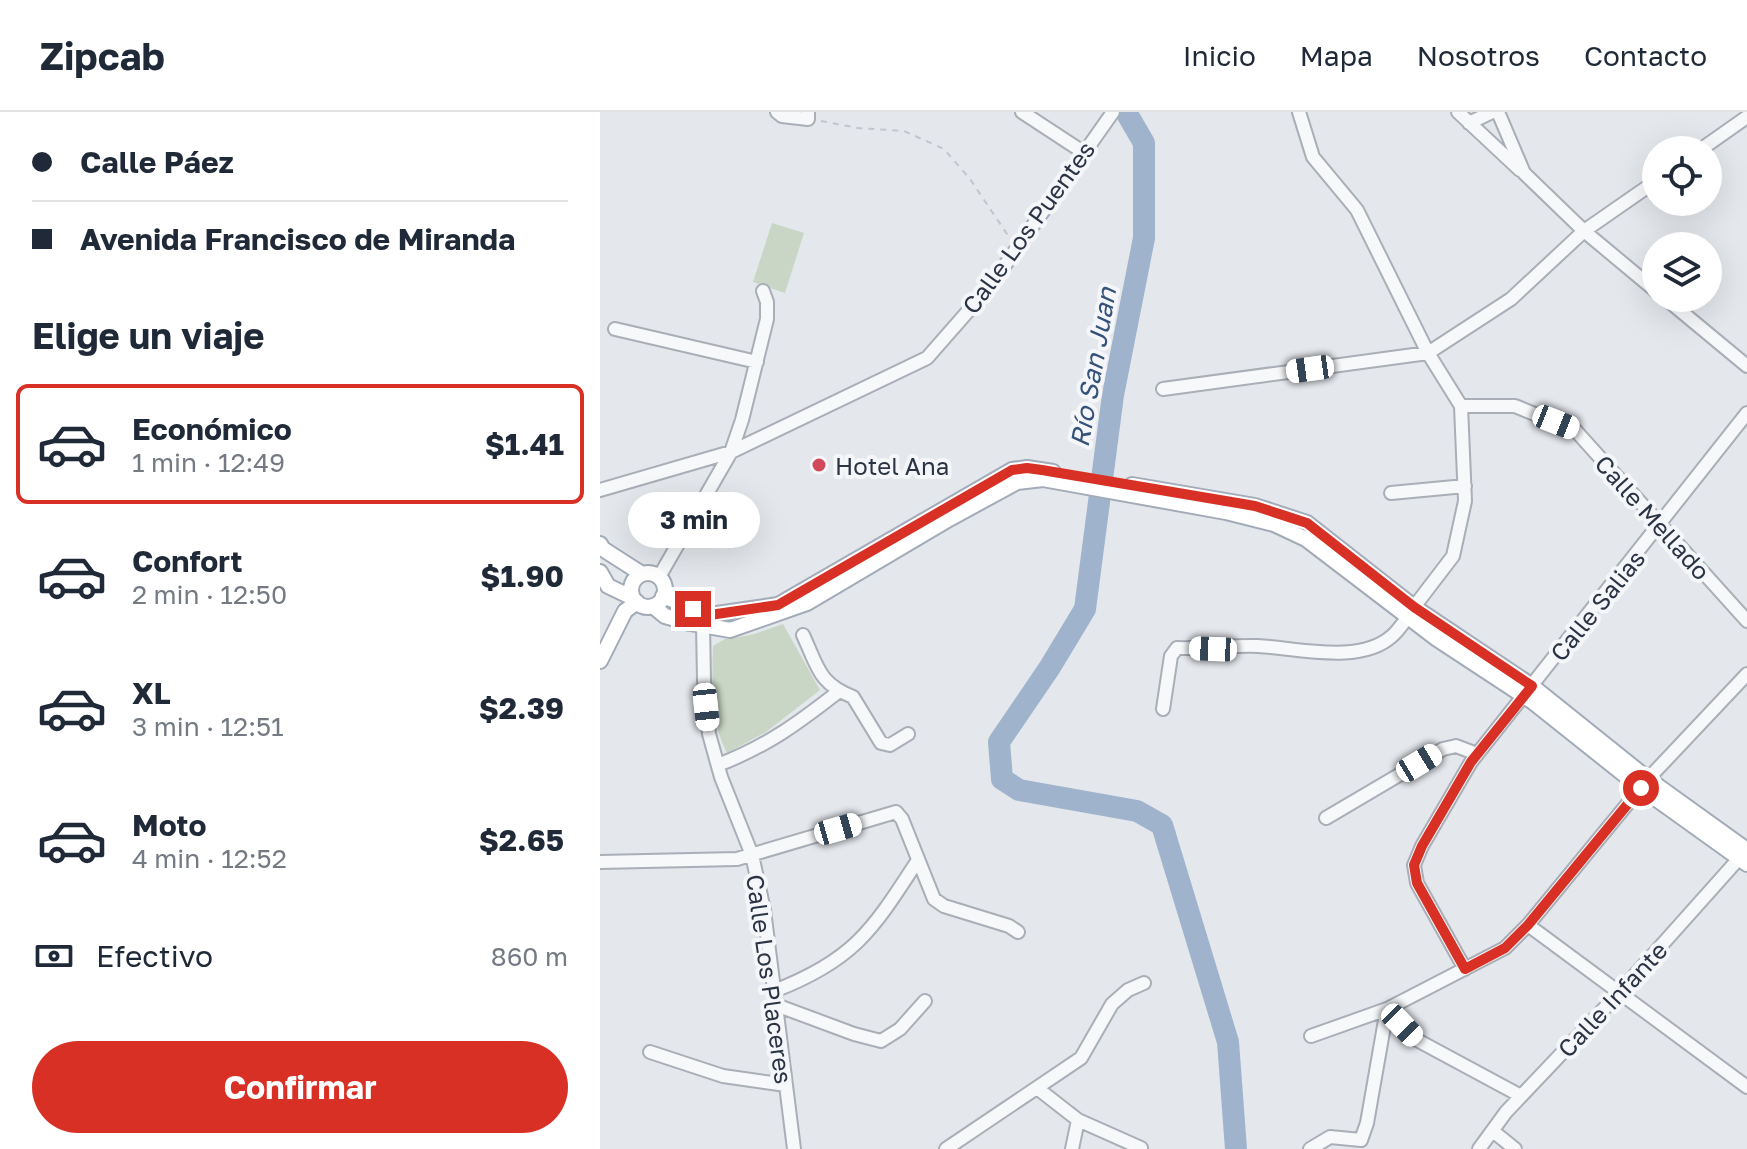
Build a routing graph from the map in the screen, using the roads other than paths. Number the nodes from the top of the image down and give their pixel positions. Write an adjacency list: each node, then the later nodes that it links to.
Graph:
1 (777, 112): 7 (street)
2 (1022, 112): 11 (street)
3 (1113, 112): 11 (street, Calle Los Puentes)
4 (1299, 112): 19 (street)
5 (1458, 112): 9 (street)
6 (1495, 112): 9 (street); 12 (street)
7 (808, 115)
8 (1747, 117): 10 (street)
9 (1469, 123): 12 (street)
10 (1720, 136)
11 (1083, 152): 25 (street, Calle Los Puentes)
12 (1524, 173): 14 (street)
13 (1642, 191): 14 (street)
14 (1584, 231): 15 (street); 19 (street)
15 (1642, 279)
16 (763, 291): 20 (street)
17 (1682, 312): 21 (street)
18 (615, 329): 20 (street)
19 (1428, 353): 22 (street); 23 (street)
20 (757, 362): 25 (street)
21 (1747, 366)
22 (1163, 389)
23 (1461, 406): 27 (street); 30 (street, Calle Mellado)
24 (1747, 413): 30 (street, Calle Salias)
25 (731, 452): 28 (street, Calle Los Puentes); 34 (street)
26 (1042, 474): 36 (main road); 37 (main road); 39 (main road)
27 (1465, 486): 29 (street); 37 (street)
28 (600, 490)
29 (1391, 493)
30 (1660, 526): 38 (street, Calle Mellado); 43 (street, Calle Salias)
31 (600, 544): 33 (main road)
32 (600, 572): 35 (main road)
33 (642, 574): 34 (main road); 35 (main road)
34 (659, 577): 36 (main road)
35 (635, 600): 36 (main road); 41 (main road)
36 (658, 601): 39 (main road)
37 (1411, 612): 43 (main road); 45 (street)
38 (1747, 621)
39 (703, 625): 48 (street, Calle Los Placeres)
40 (803, 635): 44 (street)
41 (600, 661)
42 (1747, 674): 49 (street)
43 (1528, 691): 47 (street, Calle Salias); 49 (main road)
44 (838, 692): 46 (street); 48 (street)
45 (1163, 709)
46 (908, 734)
47 (1477, 754): 50 (street); 57 (street, Calle Salias)
48 (718, 765): 51 (street, Calle Los Placeres)
49 (1644, 783): 52 (main road); 55 (street)
50 (1326, 818)
51 (752, 855): 53 (street); 54 (street); 60 (street, Calle Los Placeres)
52 (1745, 856): 59 (street, Calle Infante)
53 (918, 860): 56 (street); 60 (street)
54 (600, 862)
55 (1528, 925): 57 (street); 59 (street)
56 (1018, 932)
57 (1465, 969): 62 (street)
58 (1144, 983): 67 (street)
59 (1618, 994): 66 (street); 68 (street, Calle Infante)
60 (775, 998): 61 (street); 65 (street, Calle Los Placeres)
61 (925, 1001)
62 (1387, 1009): 63 (street); 68 (street); 75 (street)
63 (1311, 1036)
64 (650, 1052): 65 (street)
65 (786, 1085): 72 (street, Calle Los Placeres)
66 (1747, 1087)
67 (1037, 1088): 69 (street); 73 (street)
68 (1521, 1096): 70 (street, Calle Infante)
69 (1078, 1120): 71 (street); 74 (street)
70 (1494, 1132): 76 (street, Calle Infante); 77 (street)
71 (1141, 1148)
72 (794, 1149)
73 (946, 1149)
74 (1072, 1149)
75 (1310, 1149)
76 (1479, 1149)
77 (1515, 1149)

